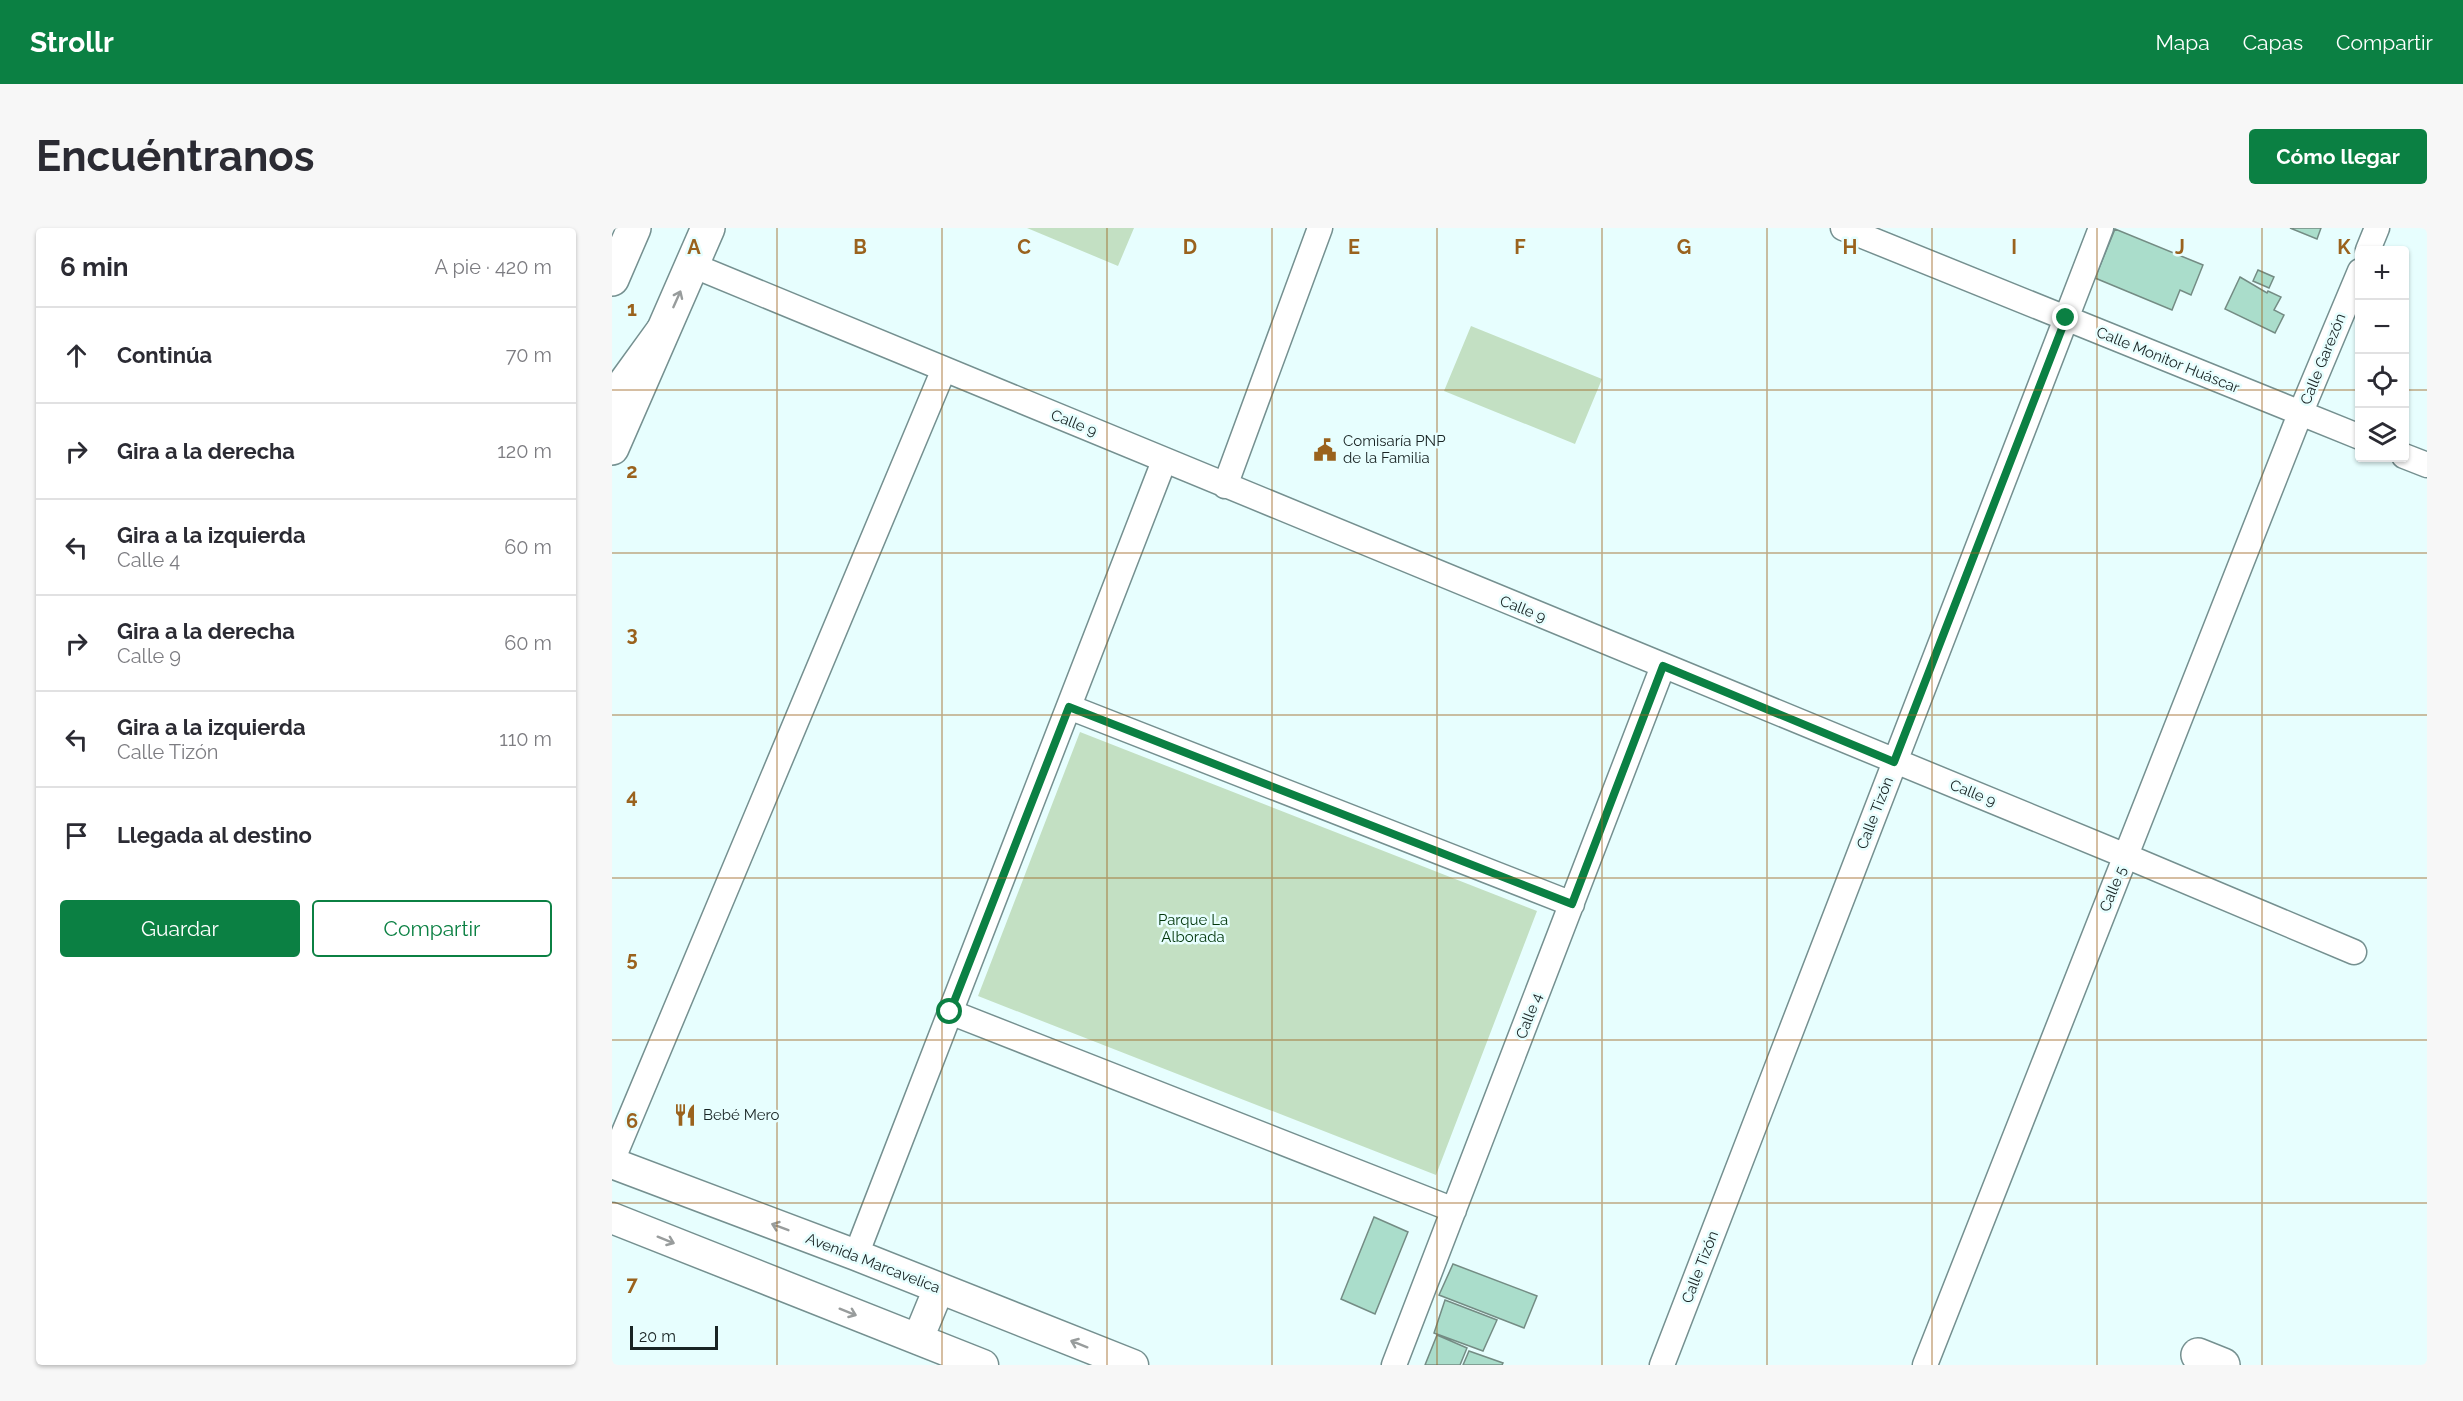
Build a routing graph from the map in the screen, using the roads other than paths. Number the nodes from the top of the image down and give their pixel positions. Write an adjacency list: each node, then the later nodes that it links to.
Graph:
1 (633, 228): 9 (main road)
2 (708, 228): 8 (main road)
3 (1320, 228): 21 (street)
4 (1843, 228): 11 (street, Calle Monitor Huáscar)
5 (2102, 228): 11 (street, Calle Tizón)
6 (2377, 228): 7 (street)
7 (2370, 246)
8 (692, 265): 12 (main road, one-way to 8); 13 (street, Calle 9)
9 (612, 279)
10 (2355, 283): 15 (street, Calle Garezón)
11 (2066, 318): 15 (street, Calle Monitor Huáscar); 24 (street, Calle Tizón)
12 (662, 333): 14 (main road); 17 (main road)
13 (944, 369): 19 (street, Calle 9); 29 (street)
14 (612, 401)
15 (2300, 414): 16 (street, Calle Monitor Huáscar); 25 (street, Calle 5)
16 (2355, 436)
17 (612, 448)
18 (2409, 458): 20 (street)
19 (1164, 461): 21 (street, Calle 9); 23 (street)
20 (2427, 465)
21 (1225, 486): 22 (street, Calle 9)
22 (1663, 666): 24 (street, Calle 9); 26 (street, Calle 4)
23 (1069, 707): 26 (street); 28 (street)
24 (1894, 762): 25 (street, Calle 9); 38 (street, Calle Tizón)
25 (2126, 856): 27 (street, Calle 9); 39 (street, Calle 5)
26 (1572, 904): 30 (street, Calle 4)
27 (2354, 952)
28 (950, 1012): 30 (street); 32 (street)
29 (612, 1162): 32 (street, Avenida Marcavelica, one-way to 29)
30 (1454, 1210): 37 (street, Calle 4)
31 (612, 1218): 34 (street, one-way to 34)
32 (856, 1255): 33 (street, Avenida Marcavelica)
33 (939, 1288): 34 (street); 36 (street, Avenida Marcavelica, one-way to 33)
34 (918, 1339): 35 (street)
35 (983, 1365)
36 (1133, 1365)
37 (1394, 1365)
38 (1662, 1365)
39 (1925, 1365)

